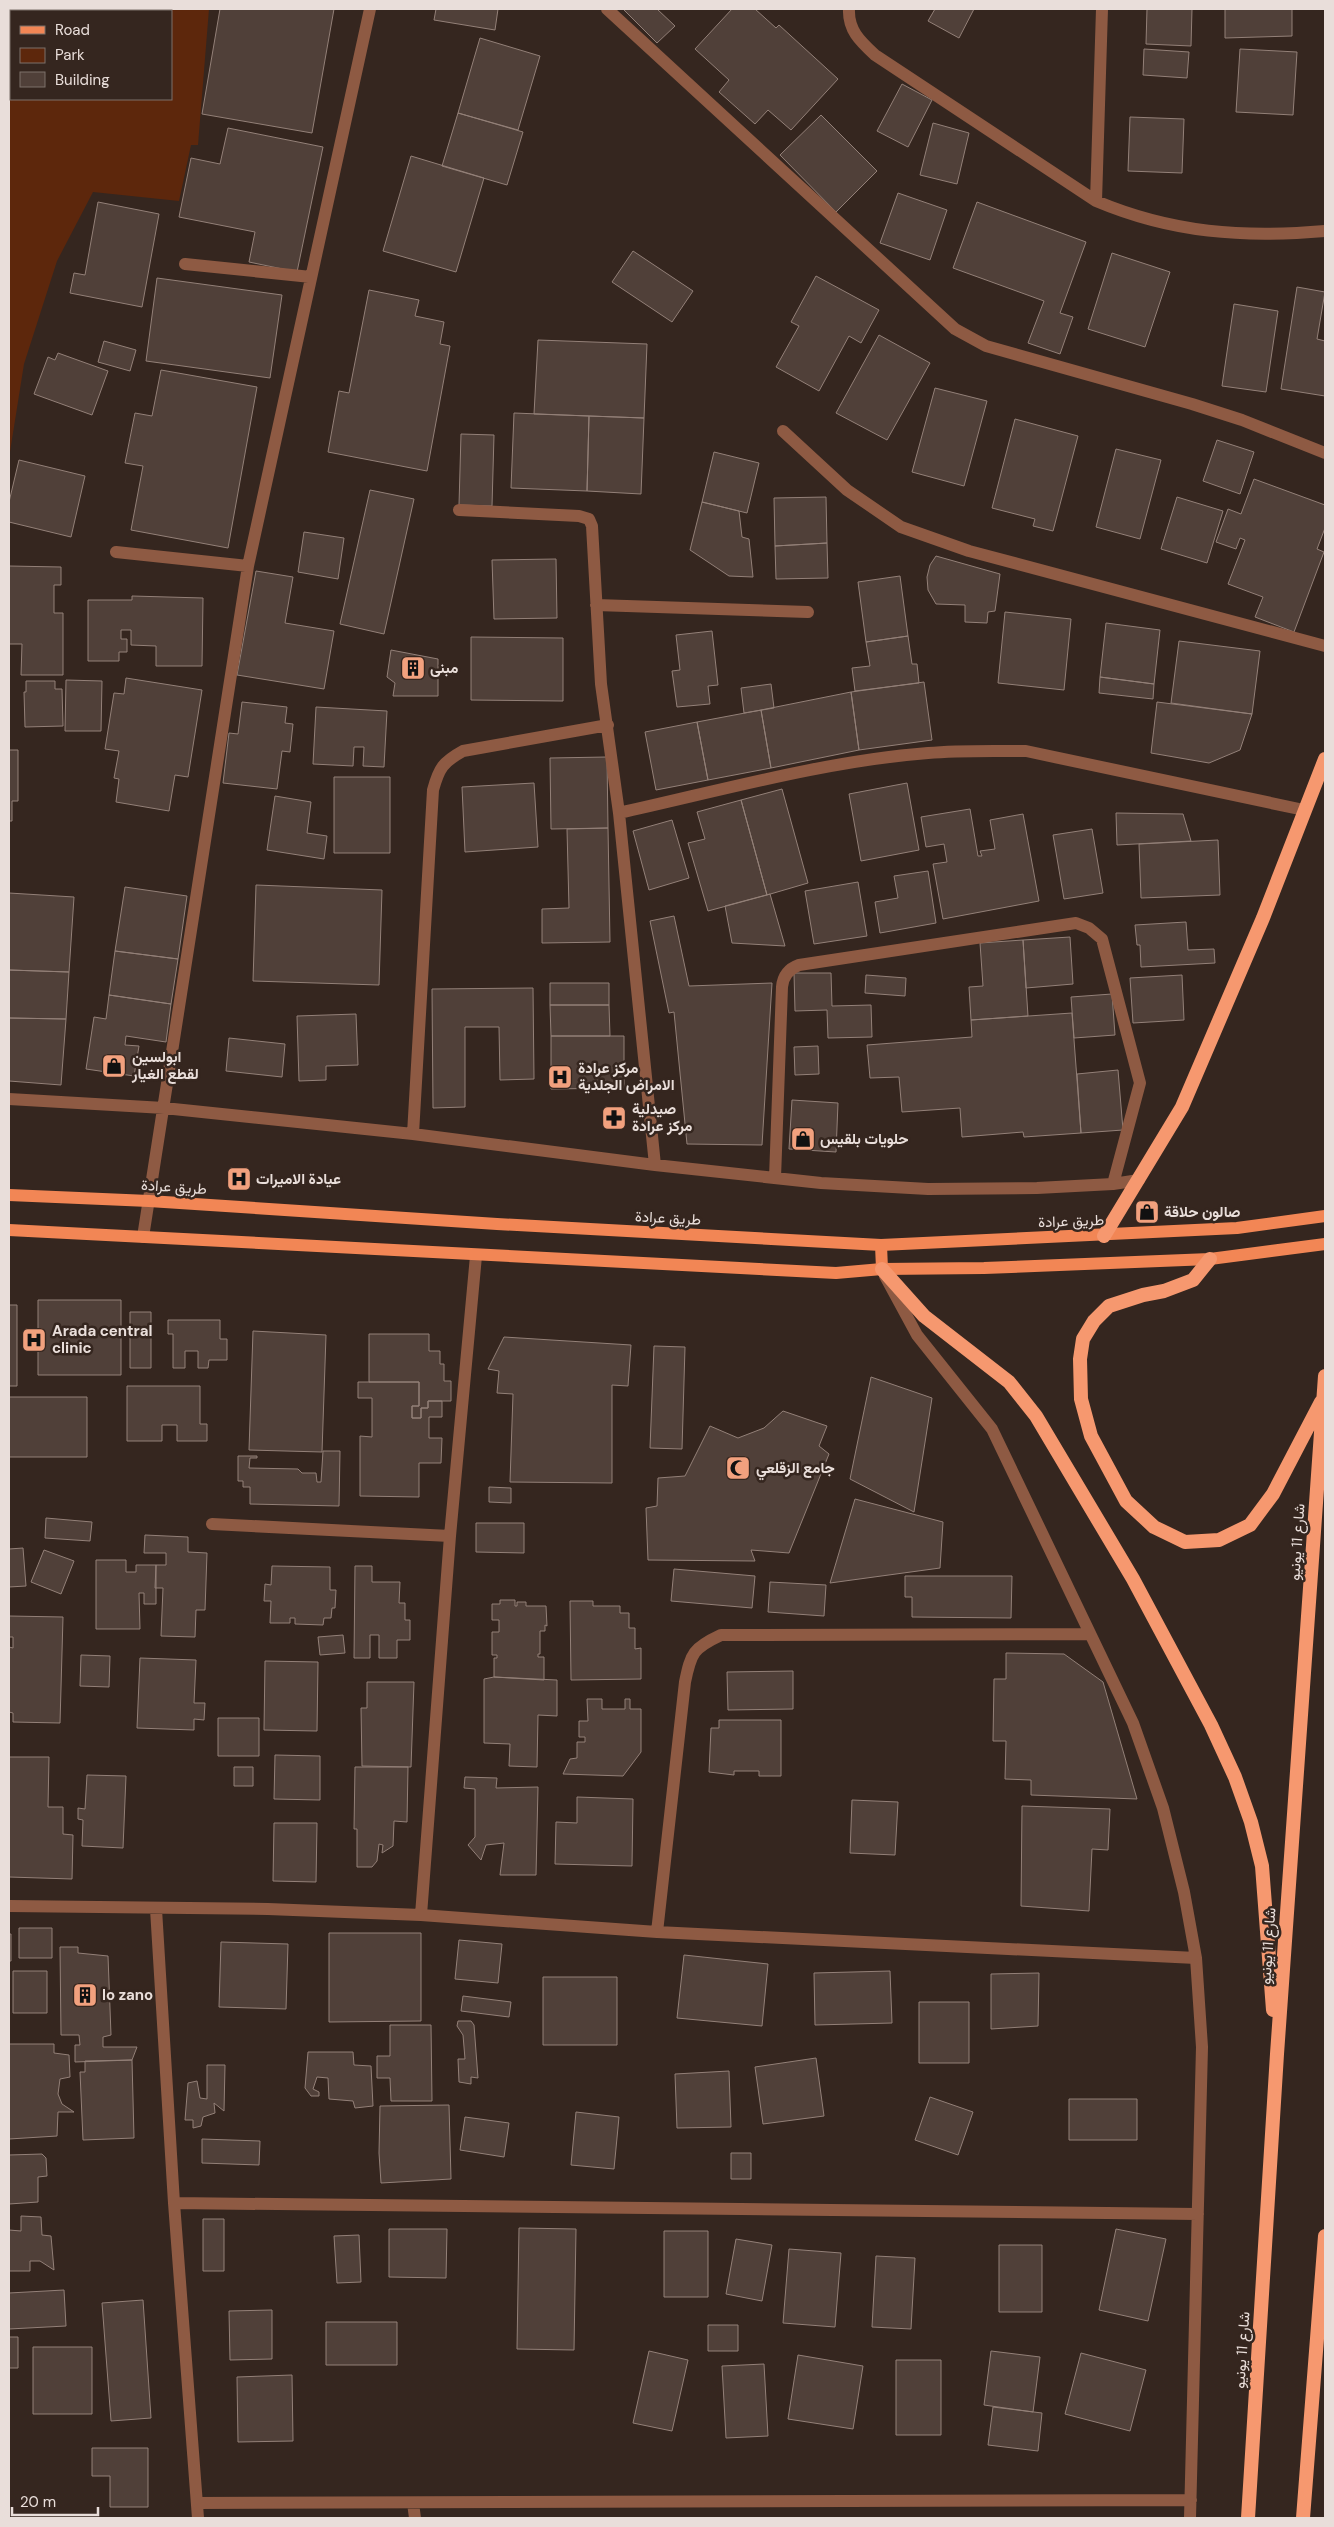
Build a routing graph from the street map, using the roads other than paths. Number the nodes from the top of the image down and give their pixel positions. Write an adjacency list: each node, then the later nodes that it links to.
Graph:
1 (370, 9): 8 (street)
2 (607, 9): 10 (street)
3 (849, 9): 5 (street)
4 (1102, 9): 5 (street)
5 (1096, 201): 6 (street)
6 (1325, 231)
7 (185, 264): 8 (street)
8 (311, 277): 13 (street)
9 (783, 431): 16 (street)
10 (1325, 453)
11 (458, 510): 14 (street)
12 (116, 552): 13 (street)
13 (248, 566): 22 (street)
14 (596, 605): 15 (street); 17 (street)
15 (808, 612)
16 (1325, 646)
17 (608, 725): 20 (street); 23 (street)
18 (1325, 759): 19 (highway)
19 (1304, 810): 20 (street); 26 (highway)
20 (618, 814): 24 (street)
21 (9, 1100): 22 (street)
22 (164, 1108): 23 (street); 29 (street)
23 (413, 1134): 24 (street)
24 (655, 1165): 25 (street)
25 (775, 1178): 27 (street); 27 (street)
26 (1140, 1180): 27 (street); 33 (highway)
27 (1113, 1184)
28 (9, 1195): 29 (main road, طريق عرادة)
29 (149, 1201): 32 (street); 35 (main road, طريق عرادة)
30 (1325, 1216): 33 (main road, طريق عرادة)
31 (9, 1230): 32 (main road)
32 (143, 1236): 36 (main road)
33 (1104, 1236): 35 (main road, طريق عرادة)
34 (1325, 1244): 37 (main road)
35 (881, 1245): 38 (main road)
36 (476, 1256): 38 (main road); 42 (street)
37 (1210, 1259): 38 (main road); 40 (highway)
38 (882, 1269): 43 (street); 49 (highway)
39 (1325, 1376): 40 (highway, شارع 11 يونيو)
40 (1324, 1397): 49 (highway, شارع 11 يونيو)
41 (212, 1524): 42 (street)
42 (450, 1536): 46 (street)
43 (1090, 1634): 47 (street); 48 (street)
44 (9, 1906): 45 (street)
45 (156, 1909): 46 (street); 50 (street)
46 (421, 1914): 47 (street)
47 (657, 1932): 48 (street)
48 (1196, 1958): 51 (street)
49 (1277, 2054): 54 (highway, شارع 11 يونيو)
50 (174, 2203): 51 (street); 56 (street)
51 (1198, 2214): 55 (street)
52 (1325, 2236): 53 (highway)
53 (1323, 2272): 63 (highway)
54 (1251, 2469): 61 (highway); 62 (highway, شارع 11 يونيو)
55 (1191, 2500): 57 (street); 60 (street)
56 (197, 2503): 57 (street); 58 (street)
57 (413, 2503): 59 (street)
58 (198, 2518)
59 (415, 2518)
60 (1190, 2518)
61 (1239, 2518)
62 (1248, 2518)
63 (1303, 2518)

